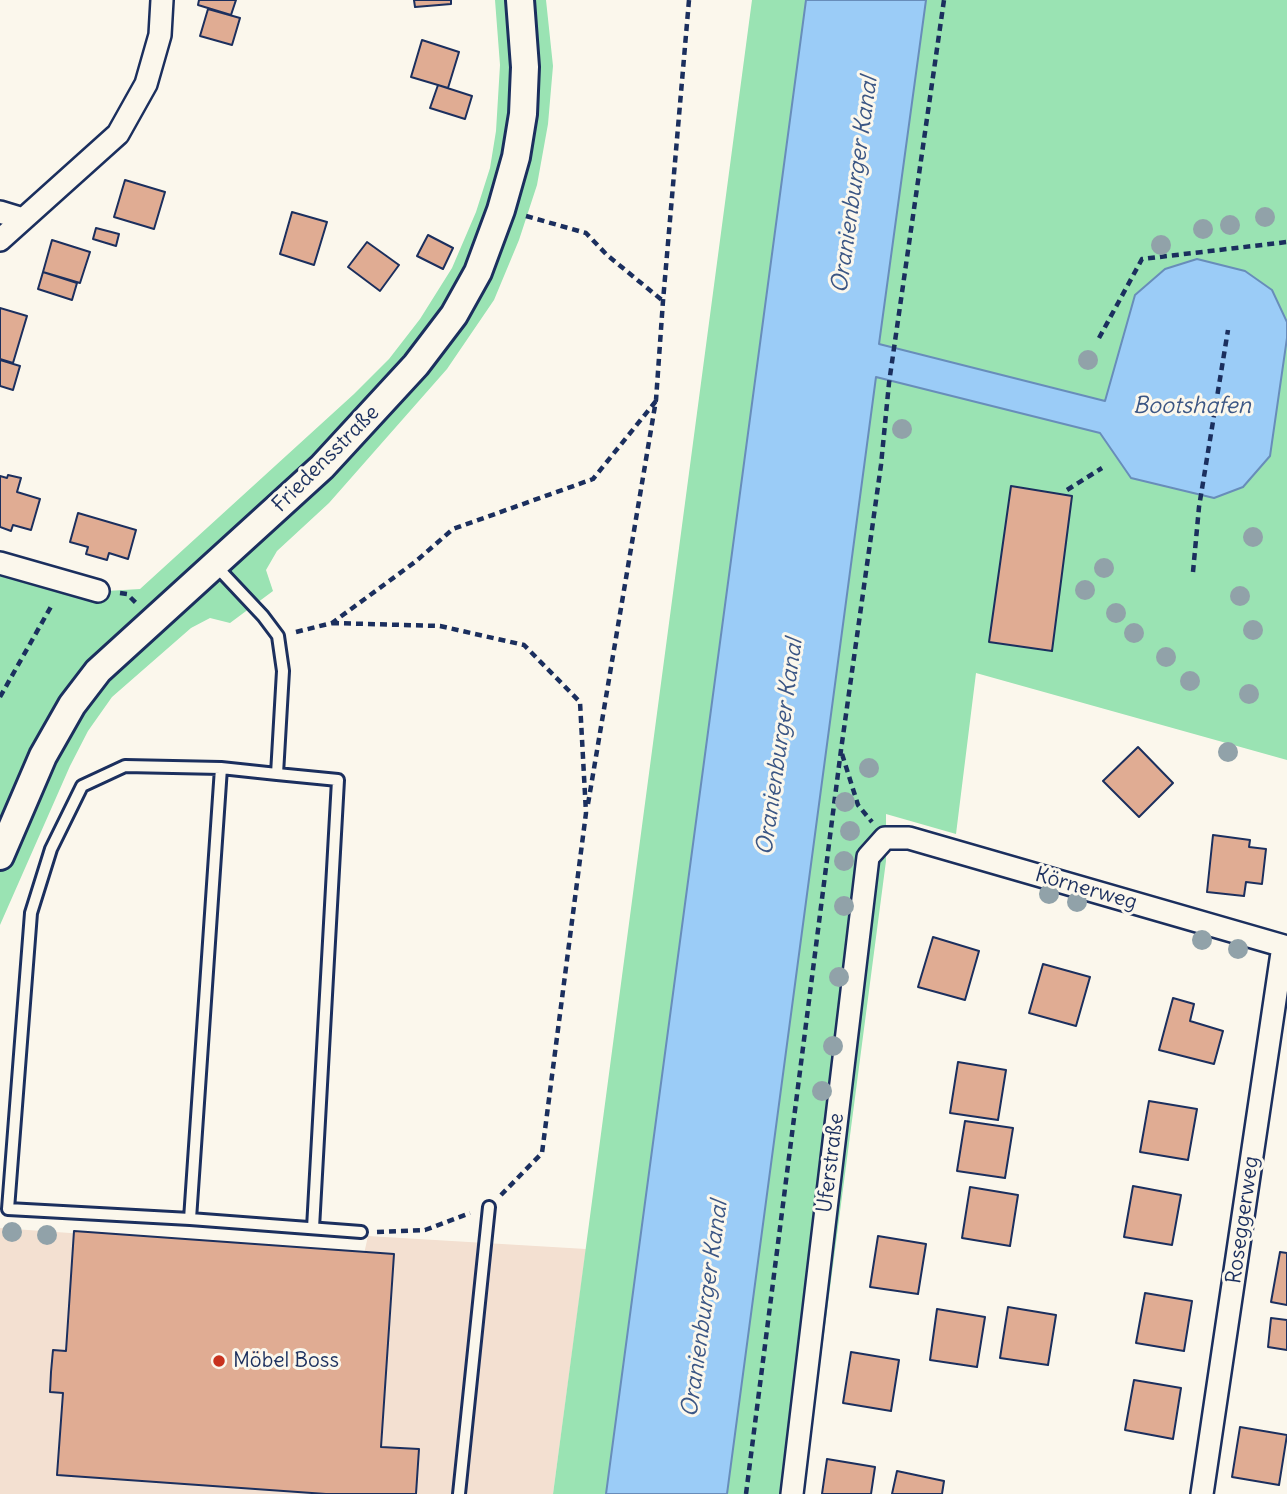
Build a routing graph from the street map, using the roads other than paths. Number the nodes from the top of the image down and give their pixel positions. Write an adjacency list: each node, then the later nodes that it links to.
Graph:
1 (162, 0): 4 (street)
2 (520, 0): 7 (street, Friedensstraße)
3 (0, 212): 4 (street)
4 (23, 219): 5 (street)
5 (0, 240)
6 (0, 563): 8 (street)
7 (214, 564): 10 (lane); 12 (street, Friedensstraße)
8 (98, 590)
9 (221, 768): 10 (lane); 15 (lane); 15 (lane)
10 (277, 774): 16 (lane)
11 (885, 838): 13 (street, Körnerweg); 19 (street, Uferstraße)
12 (0, 856)
13 (1285, 946): 20 (street, Roseggerweg)
14 (489, 1207): 18 (lane)
15 (190, 1219): 16 (lane)
16 (313, 1228): 17 (lane)
17 (361, 1232)
18 (459, 1494)
19 (792, 1494)
20 (1202, 1494)

